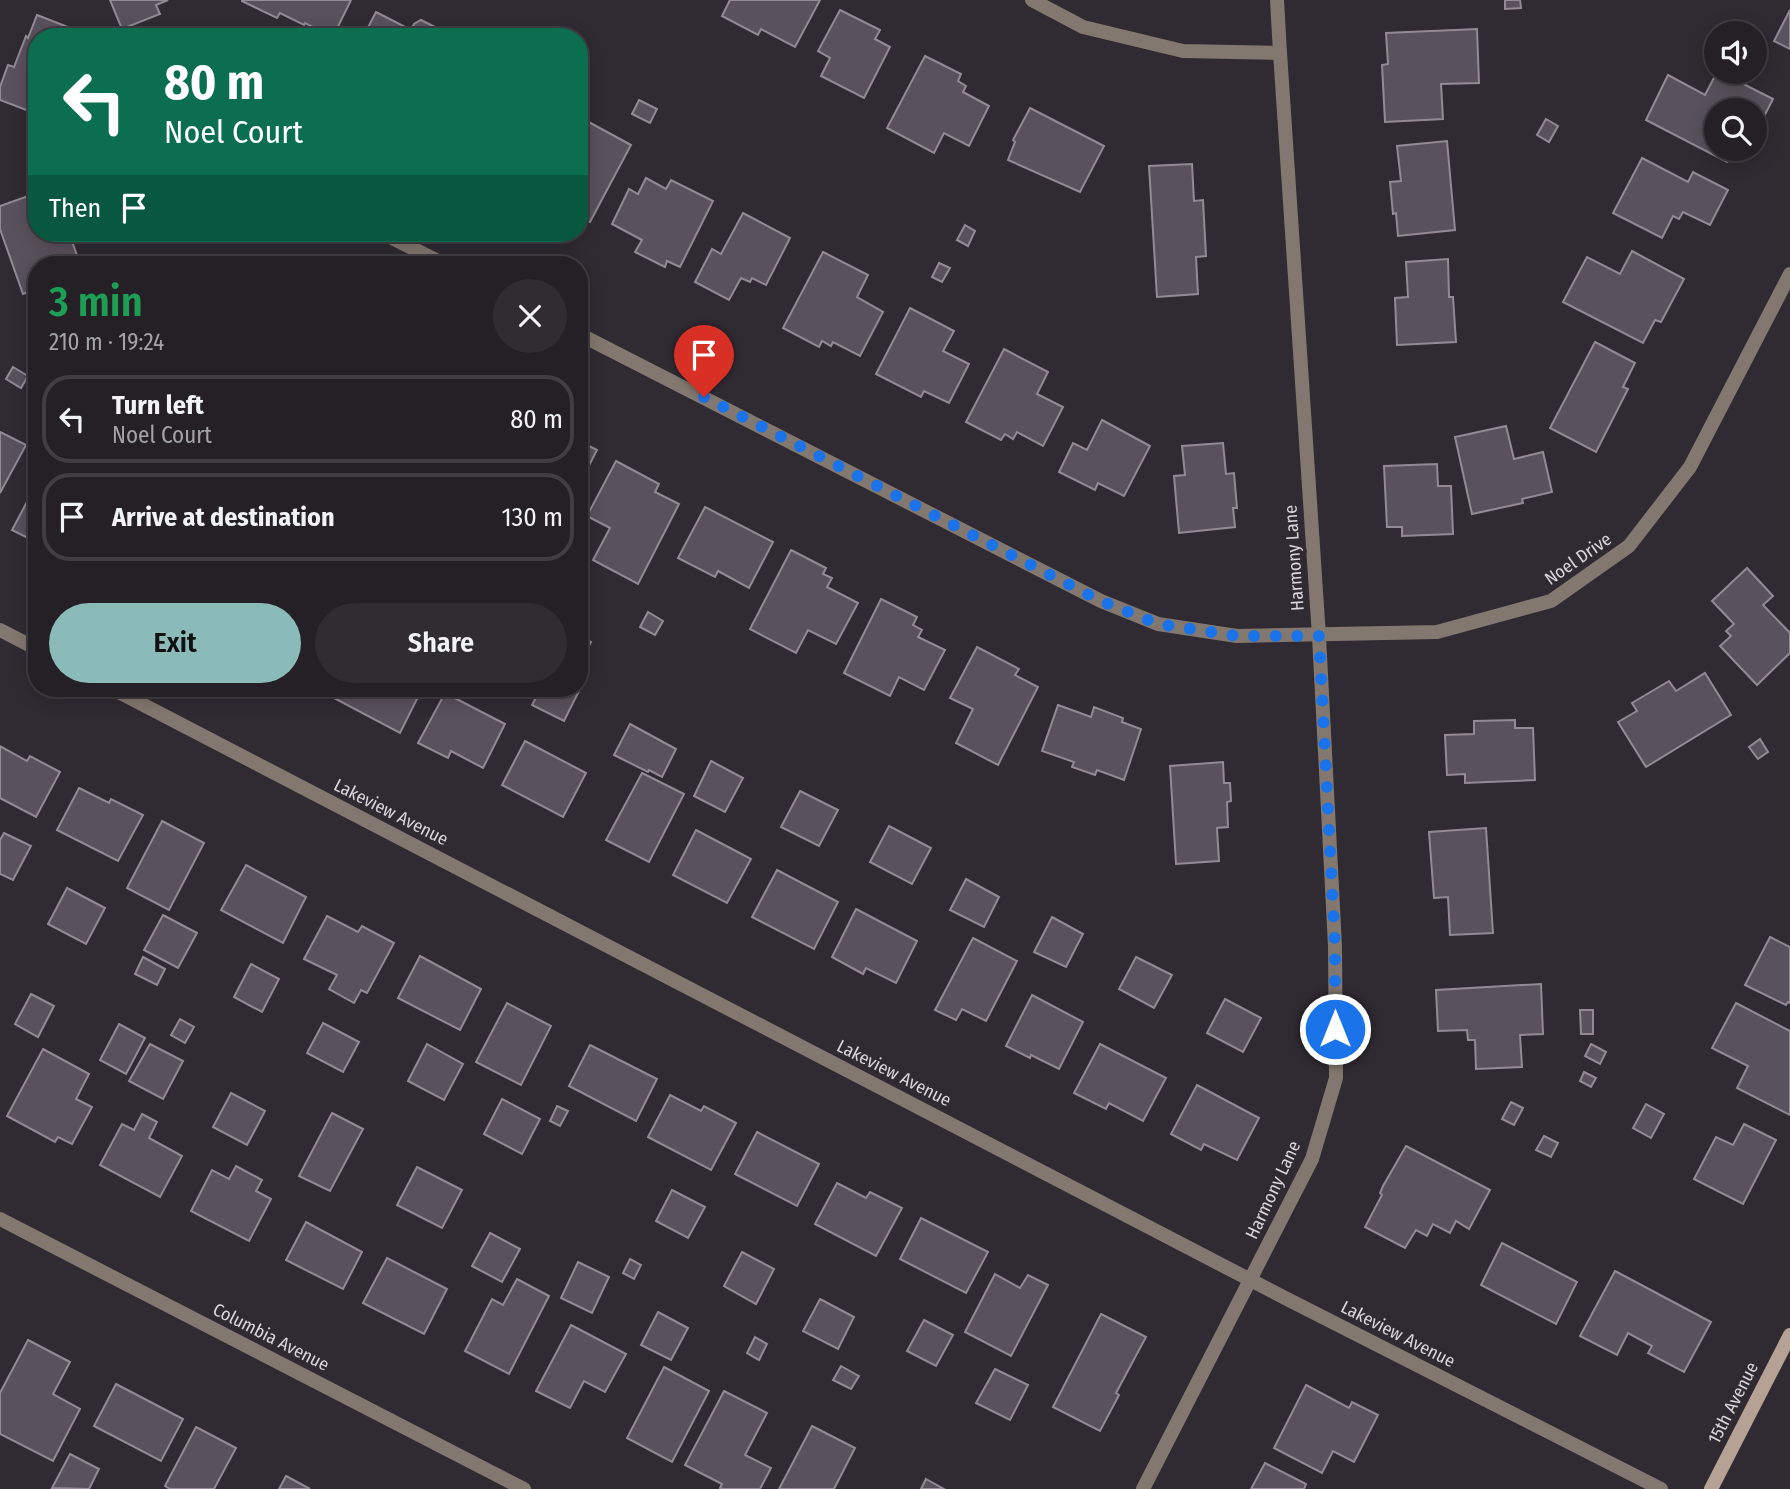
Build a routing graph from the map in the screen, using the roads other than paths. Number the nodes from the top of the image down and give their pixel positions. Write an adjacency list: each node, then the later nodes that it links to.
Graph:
1 (1031, 0): 3 (street)
2 (1277, 0): 3 (street, Harmony Lane)
3 (1280, 53): 9 (street, Harmony Lane)
4 (400, 242): 5 (street)
5 (428, 256)
6 (1790, 274): 9 (street, Noel Drive)
7 (588, 339): 9 (street, Noel Drive)
8 (0, 630): 10 (street)
9 (1319, 636): 13 (street, Harmony Lane)
10 (28, 644)
11 (128, 697): 13 (street, Lakeview Avenue)
12 (0, 1219): 15 (street, Columbia Avenue)
13 (1251, 1280): 16 (street, Harmony Lane); 17 (street, Lakeview Avenue)
14 (1790, 1335): 18 (street, 15th Avenue)
15 (524, 1489)
16 (1143, 1489)
17 (1661, 1489)
18 (1711, 1489)

